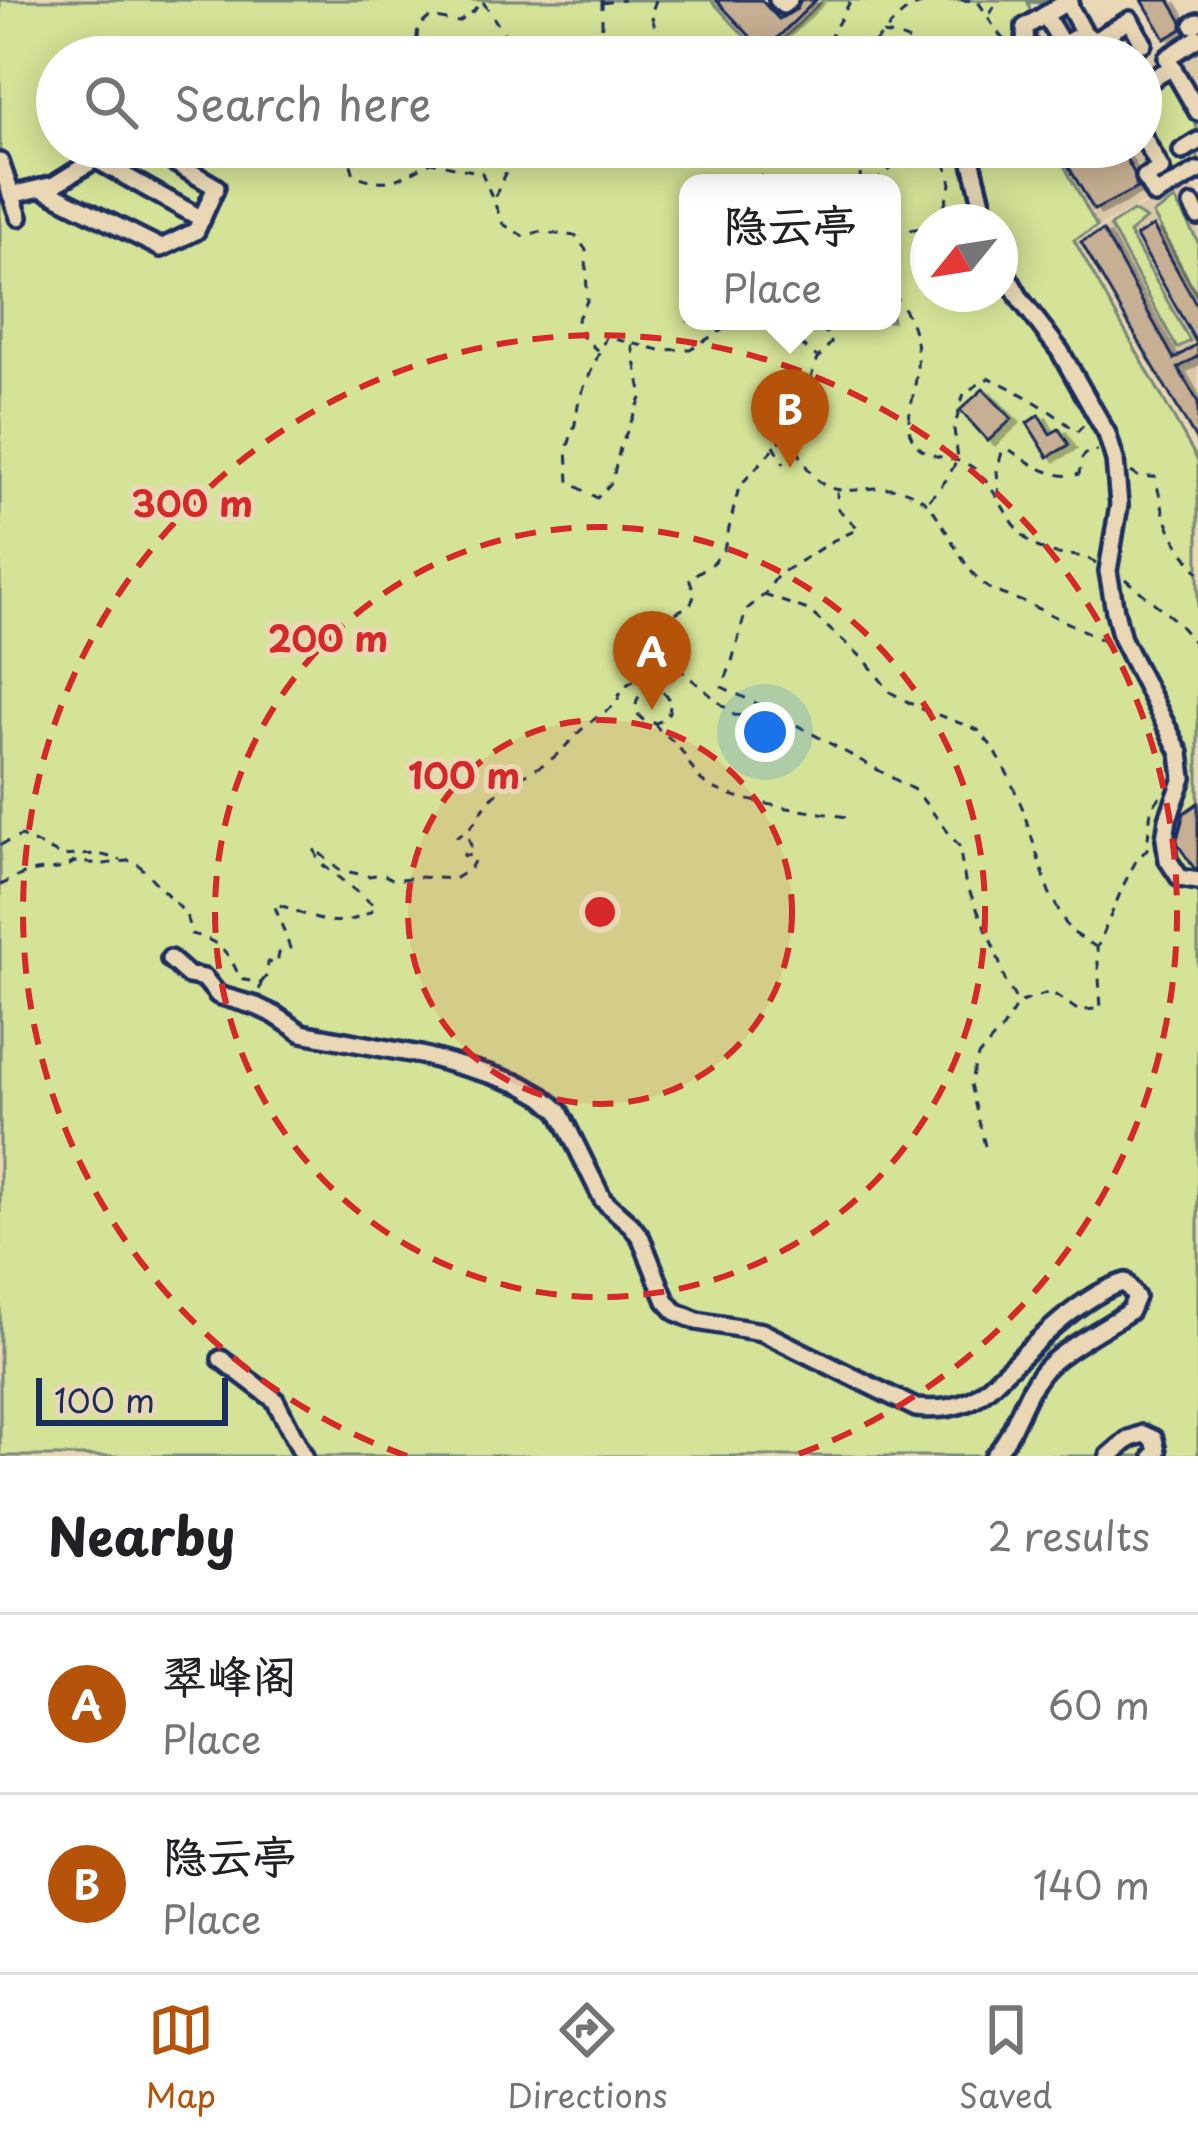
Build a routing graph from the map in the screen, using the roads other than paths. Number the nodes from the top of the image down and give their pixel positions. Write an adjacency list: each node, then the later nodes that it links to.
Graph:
1 (778, 0): 2 (street)
2 (788, 0)
3 (1069, 1): 4 (street); 6 (street)
4 (1045, 15): 7 (street); 8 (street)
5 (1196, 29): 13 (street)
6 (1084, 33): 9 (street); 10 (street)
7 (1025, 36)
8 (1052, 36)
9 (1079, 36)
10 (1088, 36)
11 (1103, 36): 12 (street)
12 (1139, 36)
13 (1173, 68): 14 (street); 15 (street)
14 (1162, 74)
15 (1198, 112)
16 (1198, 142): 17 (street)
17 (1182, 151)
18 (0, 162): 26 (street)
19 (80, 168): 25 (street)
20 (111, 168): 29 (street)
21 (183, 168): 29 (street)
22 (973, 168): 27 (street)
23 (1160, 168): 24 (street)
24 (1198, 171)
25 (41, 188): 26 (street); 29 (street)
26 (11, 195): 28 (street)
27 (982, 204)
28 (19, 217)
29 (202, 219)
30 (1018, 295): 31 (street)
31 (1183, 778): 32 (street); 33 (street)
32 (1198, 791)
33 (1198, 880)
34 (170, 959): 37 (street)
35 (221, 1359): 36 (street)
36 (304, 1456)
37 (994, 1456)
38 (1109, 1456): 39 (street)
39 (1153, 1456)

